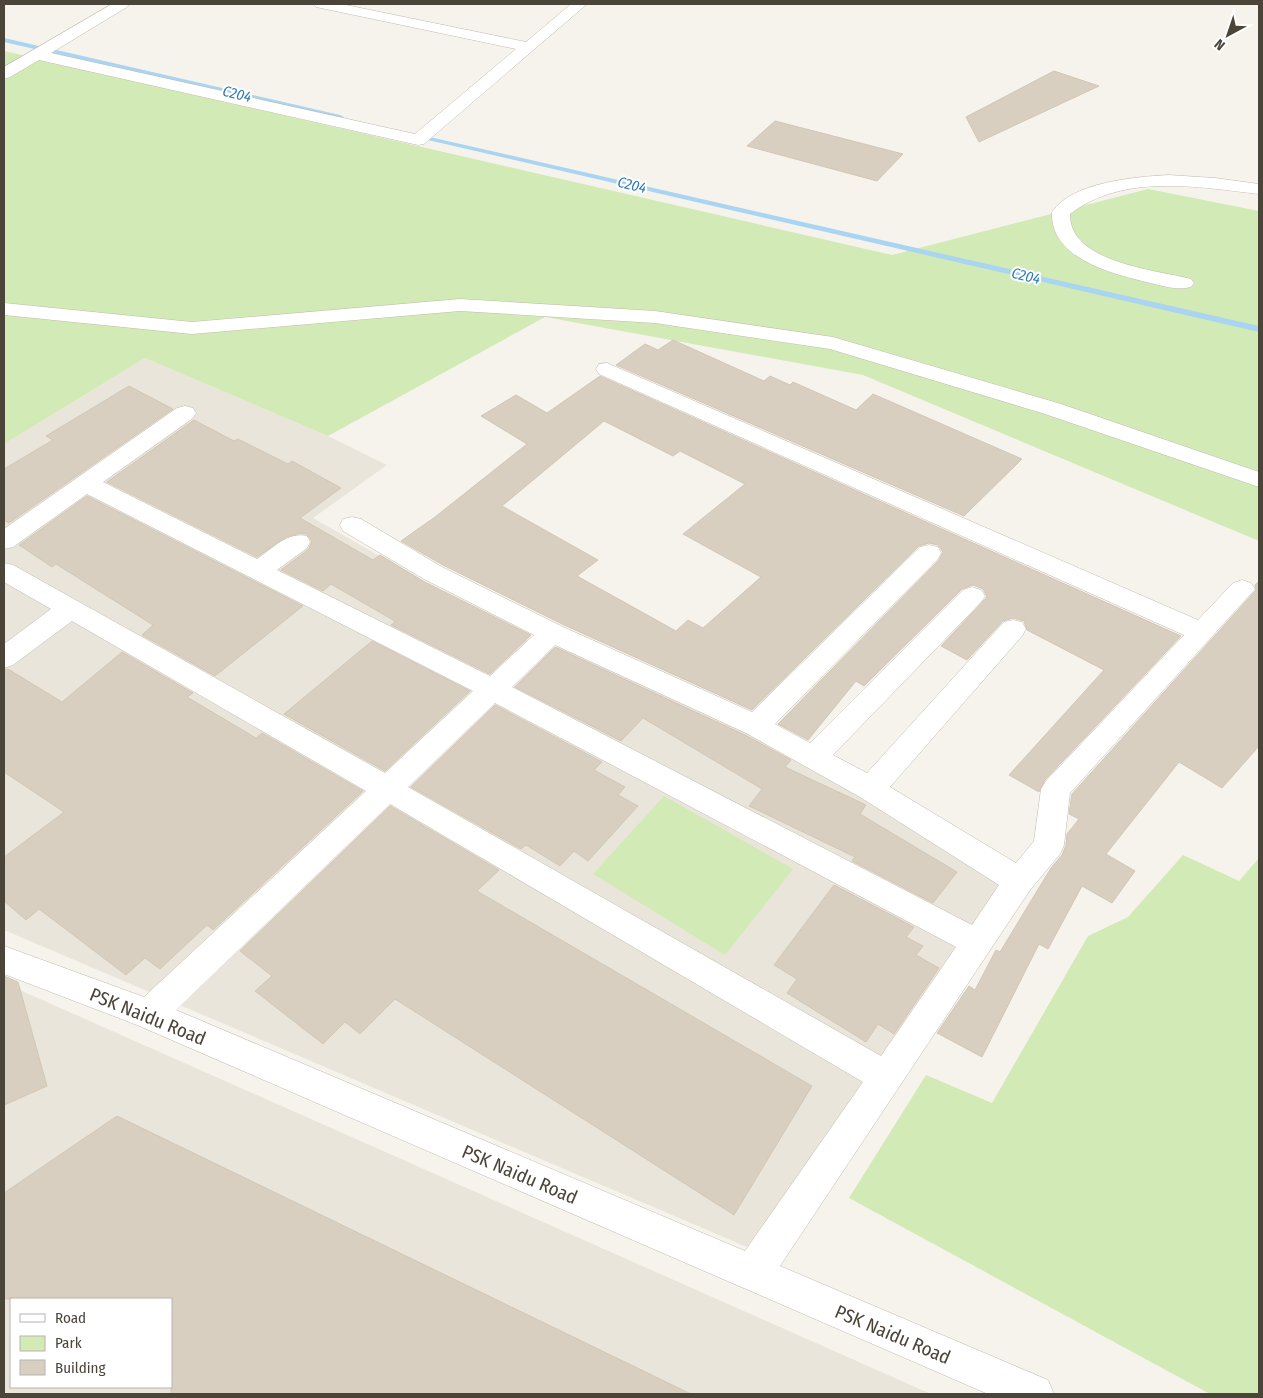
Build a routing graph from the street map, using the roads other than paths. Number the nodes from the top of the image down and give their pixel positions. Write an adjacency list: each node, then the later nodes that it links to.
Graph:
1 (122, 4): 5 (street)
2 (321, 4): 4 (street)
3 (580, 4): 4 (street)
4 (528, 47): 5 (street)
5 (37, 54): 6 (street)
6 (4, 74)
7 (1259, 189): 8 (street)
8 (1184, 284)
9 (4, 309): 12 (street)
10 (608, 369): 24 (street)
11 (185, 413): 13 (street)
12 (1259, 480)
13 (87, 484): 15 (street); 19 (street)
14 (352, 524): 25 (street)
15 (4, 541)
16 (298, 542): 19 (street)
17 (928, 553): 28 (street)
18 (4, 571): 22 (street)
19 (258, 571): 27 (street)
20 (1242, 590): 24 (street)
21 (972, 596): 29 (street)
22 (70, 609): 26 (street); 30 (street)
23 (1013, 629): 31 (street)
24 (1202, 632): 32 (street)
25 (552, 633): 27 (street); 28 (street)
26 (4, 658)
27 (492, 689): 30 (street); 33 (street)
28 (756, 726): 29 (street)
29 (813, 758): 31 (street)
30 (386, 788): 35 (street); 36 (street)
31 (870, 789): 32 (street)
32 (1019, 882): 33 (street)
33 (977, 943): 36 (street)
34 (4, 960): 35 (street, PSK Naidu Road)
35 (149, 1014): 37 (street, PSK Naidu Road)
36 (886, 1078): 37 (street)
37 (752, 1274): 38 (street, PSK Naidu Road)
38 (1034, 1394)

